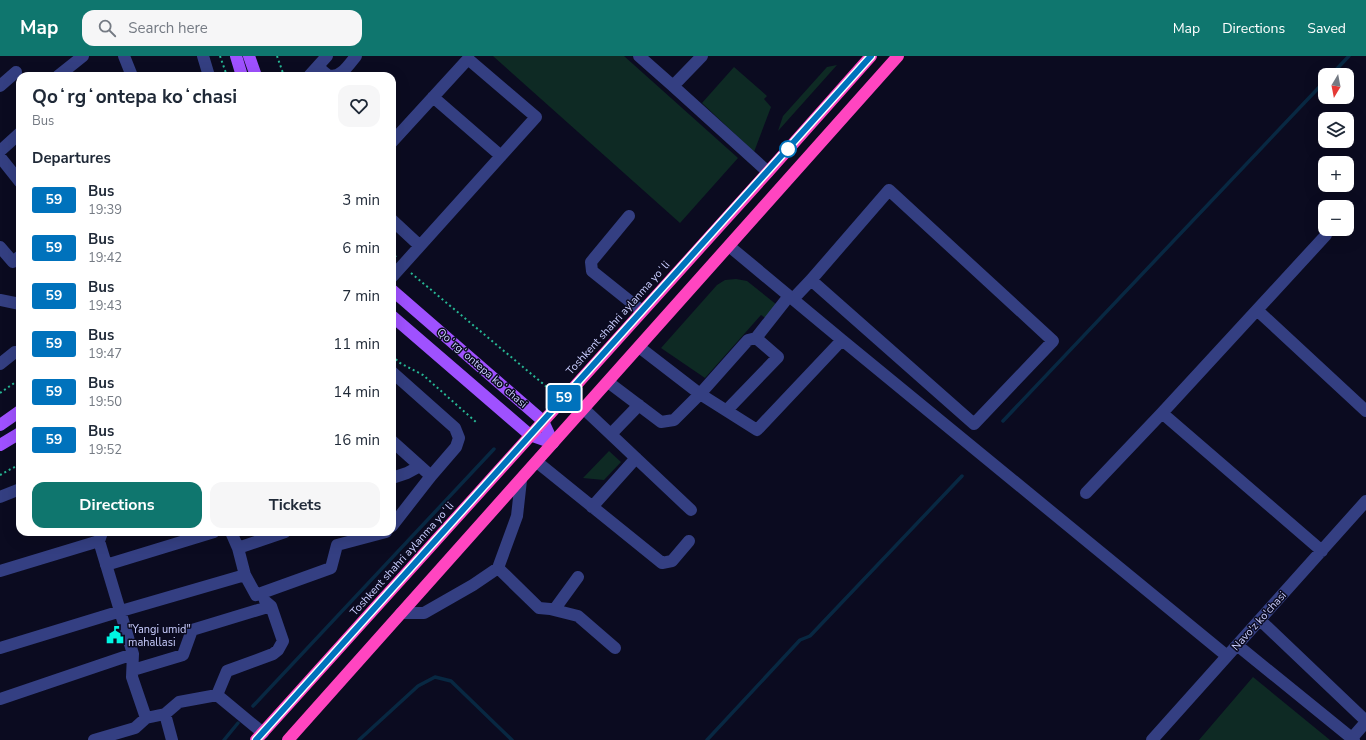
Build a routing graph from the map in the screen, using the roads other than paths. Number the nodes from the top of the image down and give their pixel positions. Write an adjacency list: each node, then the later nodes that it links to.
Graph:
1 (82, 56): 14 (street)
2 (124, 56): 15 (street)
3 (203, 56): 16 (street)
4 (236, 56): 17 (main road)
5 (249, 56): 18 (main road)
6 (327, 56): 12 (street)
7 (356, 56): 21 (street)
8 (639, 56): 23 (street)
9 (702, 56): 23 (street)
10 (871, 56): 30 (highway, Toshkent shahri aylanma yoʻli)
11 (898, 56): 36 (highway)
12 (318, 67): 19 (street); 20 (street)
13 (16, 72): 22 (street)
14 (63, 72)
15 (130, 72)
16 (208, 72)
17 (241, 72)
18 (255, 72)
19 (313, 72)
20 (324, 72)
21 (342, 72)
22 (0, 86)
23 (673, 86): 30 (street)
24 (433, 97): 26 (street); 28 (street); 28 (street)
25 (16, 136): 27 (street)
26 (396, 138)
27 (0, 150)
28 (501, 156): 35 (street)
29 (0, 157): 31 (street)
30 (768, 172): 46 (highway, Toshkent shahri aylanma yoʻli)
31 (16, 177)
32 (629, 216): 46 (street)
33 (396, 224): 35 (street)
34 (1324, 236): 45 (street)
35 (420, 246): 39 (street)
36 (729, 246): 42 (street); 50 (highway)
37 (0, 247): 38 (street)
38 (16, 259)
39 (396, 273)
40 (812, 280): 40 (street); 42 (street)
41 (396, 293): 62 (main road, Qoʻrgʻontepa koʻchasi)
42 (791, 298): 48 (street); 49 (street)
43 (0, 300): 44 (street)
44 (16, 303)
45 (1257, 310): 59 (street); 60 (street)
46 (642, 311): 62 (highway, Toshkent shahri aylanma yoʻli)
47 (396, 319): 65 (main road, Qoʻrgʻontepa koʻchasi)
48 (756, 338): 55 (street); 58 (street)
49 (842, 340): 58 (street); 108 (street)
50 (639, 347): 54 (highway); 55 (street)
51 (15, 352): 52 (street)
52 (0, 364)
53 (396, 376): 74 (street)
54 (608, 382): 56 (street); 57 (highway)
55 (700, 394): 56 (street); 58 (street)
56 (638, 405): 64 (street)
57 (584, 409): 64 (street); 67 (highway)
58 (727, 410)
59 (1366, 412)
60 (1162, 413): 79 (street); 92 (street)
61 (16, 414): 63 (main road)
62 (543, 421): 65 (highway, Toshkent shahri aylanma yoʻli); 67 (main road, Qoʻrgʻontepa koʻchasi)
63 (0, 424)
64 (611, 434): 70 (street)
65 (530, 435): 67 (main road, Qoʻrgʻontepa koʻchasi); 115 (highway, Toshkent shahri aylanma yoʻli)
66 (16, 436): 69 (main road)
67 (553, 443): 71 (highway)
68 (396, 445): 72 (street)
69 (0, 446)
70 (636, 458): 82 (street); 83 (street)
71 (537, 462): 76 (highway); 82 (street)
72 (420, 466): 73 (street); 74 (street)
73 (407, 473): 75 (street); 77 (street)
74 (430, 476): 77 (street)
75 (396, 477)
76 (521, 480): 94 (street); 102 (highway)
77 (420, 490): 84 (street)
78 (16, 491): 80 (street)
79 (1086, 493)
80 (0, 497)
81 (1366, 501): 92 (street, Navo'z ko'chasi)
82 (592, 507): 90 (street)
83 (691, 510)
84 (396, 521)
85 (100, 536): 93 (street); 95 (street)
86 (201, 536): 93 (street)
87 (233, 536): 91 (street)
88 (273, 536): 91 (street)
89 (371, 536): 98 (street)
90 (690, 541)
91 (238, 548): 96 (street)
92 (1322, 551): 103 (street, Navo'z ko'chasi)
93 (106, 565): 101 (street)
94 (498, 568): 100 (street); 102 (street)
95 (0, 571)
96 (245, 575): 98 (street); 101 (street)
97 (578, 577): 100 (street)
98 (256, 595): 99 (street)
99 (271, 606): 109 (street); 110 (street)
100 (554, 610): 106 (street)
101 (121, 611): 105 (street); 107 (street)
102 (401, 613): 119 (highway)
103 (1260, 620): 104 (street, Navo'z ko'chasi); 114 (street)
104 (1237, 645): 108 (street, Navo'z ko'chasi); 116 (street)
105 (0, 648)
106 (614, 648)
107 (133, 654): 109 (street); 111 (street)
108 (1227, 656): 120 (street, Navo'z ko'chasi)
109 (133, 670): 113 (street)
110 (217, 694): 112 (street); 115 (street)
111 (0, 700)
112 (165, 714): 113 (street); 118 (street)
113 (146, 718): 117 (street)
114 (1366, 722): 116 (street)
115 (261, 738)
116 (1353, 739)
117 (94, 740)
118 (172, 740)
119 (288, 740)
120 (1152, 740)

